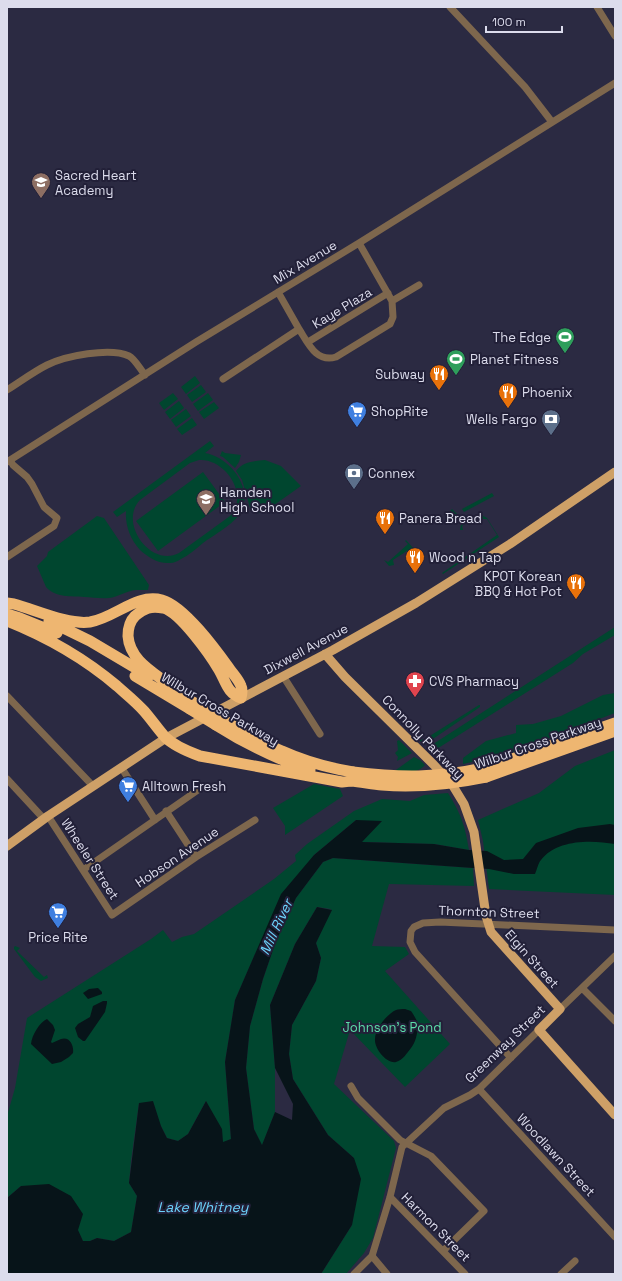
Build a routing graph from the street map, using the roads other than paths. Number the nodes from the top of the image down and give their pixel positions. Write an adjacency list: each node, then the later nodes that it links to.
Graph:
1 (450, 7): 5 (street)
2 (597, 7): 3 (street)
3 (615, 36)
4 (615, 83): 5 (street, Mix Avenue)
5 (552, 122): 6 (street, Mix Avenue)
6 (359, 243): 8 (street, Mix Avenue); 9 (street)
7 (419, 285): 10 (street)
8 (278, 292): 11 (street, Kaye Plaza); 13 (street, Mix Avenue)
9 (388, 294): 10 (street); 12 (street, Kaye Plaza)
10 (392, 301): 12 (street, Kaye Plaza)
11 (299, 329): 12 (street, Kaye Plaza); 14 (street)
12 (308, 342)
13 (145, 375): 15 (street); 16 (street, Mix Avenue)
14 (223, 379)
15 (7, 390)
16 (9, 461): 18 (street)
17 (615, 472): 22 (main road, Dixwell Avenue)
18 (7, 557)
19 (7, 604): 24 (highway, Wilbur Cross Parkway); 26 (highway)
20 (7, 614): 27 (highway, Wilbur Cross Parkway)
21 (7, 621): 31 (highway)
22 (325, 654): 23 (main road, Dixwell Avenue); 46 (main road, Connolly Parkway)
23 (283, 676): 26 (main road, Dixwell Avenue); 30 (street)
24 (181, 694): 26 (highway); 27 (highway, Wilbur Cross Parkway)
25 (7, 696): 36 (street)
26 (241, 698): 31 (main road, Dixwell Avenue)
27 (194, 707): 34 (highway, Wilbur Cross Parkway, bridge)
28 (615, 723): 33 (highway, Wilbur Cross Parkway)
29 (615, 731): 33 (highway, Wilbur Cross Parkway)
30 (320, 734)
31 (166, 738): 32 (main road, Dixwell Avenue); 34 (highway)
32 (121, 767): 36 (main road, Dixwell Avenue); 40 (street)
33 (485, 772): 34 (highway, Wilbur Cross Parkway, bridge)
34 (352, 777)
35 (7, 780): 39 (street, Wheeler Street)
36 (93, 786): 39 (main road, Dixwell Avenue)
37 (198, 790): 38 (street)
38 (166, 811): 40 (street); 43 (street)
39 (46, 818): 42 (main road, Dixwell Avenue); 44 (street, Wheeler Street)
40 (155, 820): 44 (street)
41 (255, 820): 43 (street, Hobson Avenue)
42 (7, 846)
43 (196, 857): 45 (street, Hobson Avenue)
44 (83, 870): 45 (street, Wheeler Street)
45 (112, 914)
46 (488, 924): 47 (street, Thornton Street); 50 (main road, Elgin Street); 53 (street, Thornton Street)
47 (615, 930)
48 (615, 956): 49 (street, Greenway Street)
49 (582, 988): 50 (street, Greenway Street); 51 (street)
50 (560, 1009): 52 (main road, Greenway Street)
51 (615, 1021)
52 (539, 1030): 53 (street, Greenway Street); 56 (main road)
53 (511, 1058): 55 (street, Greenway Street)
54 (351, 1086): 57 (street)
55 (479, 1089): 57 (street, Greenway Street); 59 (street, Woodlawn Street)
56 (615, 1115)
57 (406, 1143): 58 (street, Greenway Street); 60 (street)
58 (390, 1198): 60 (street, Harmon Street); 61 (street, Greenway Street)
59 (615, 1237)
60 (443, 1251): 65 (street, Harmon Street)
61 (372, 1256): 63 (street, Greenway Street); 64 (street)
62 (575, 1261): 66 (street)
63 (354, 1274)
64 (387, 1274)
65 (465, 1274)
66 (562, 1274)

